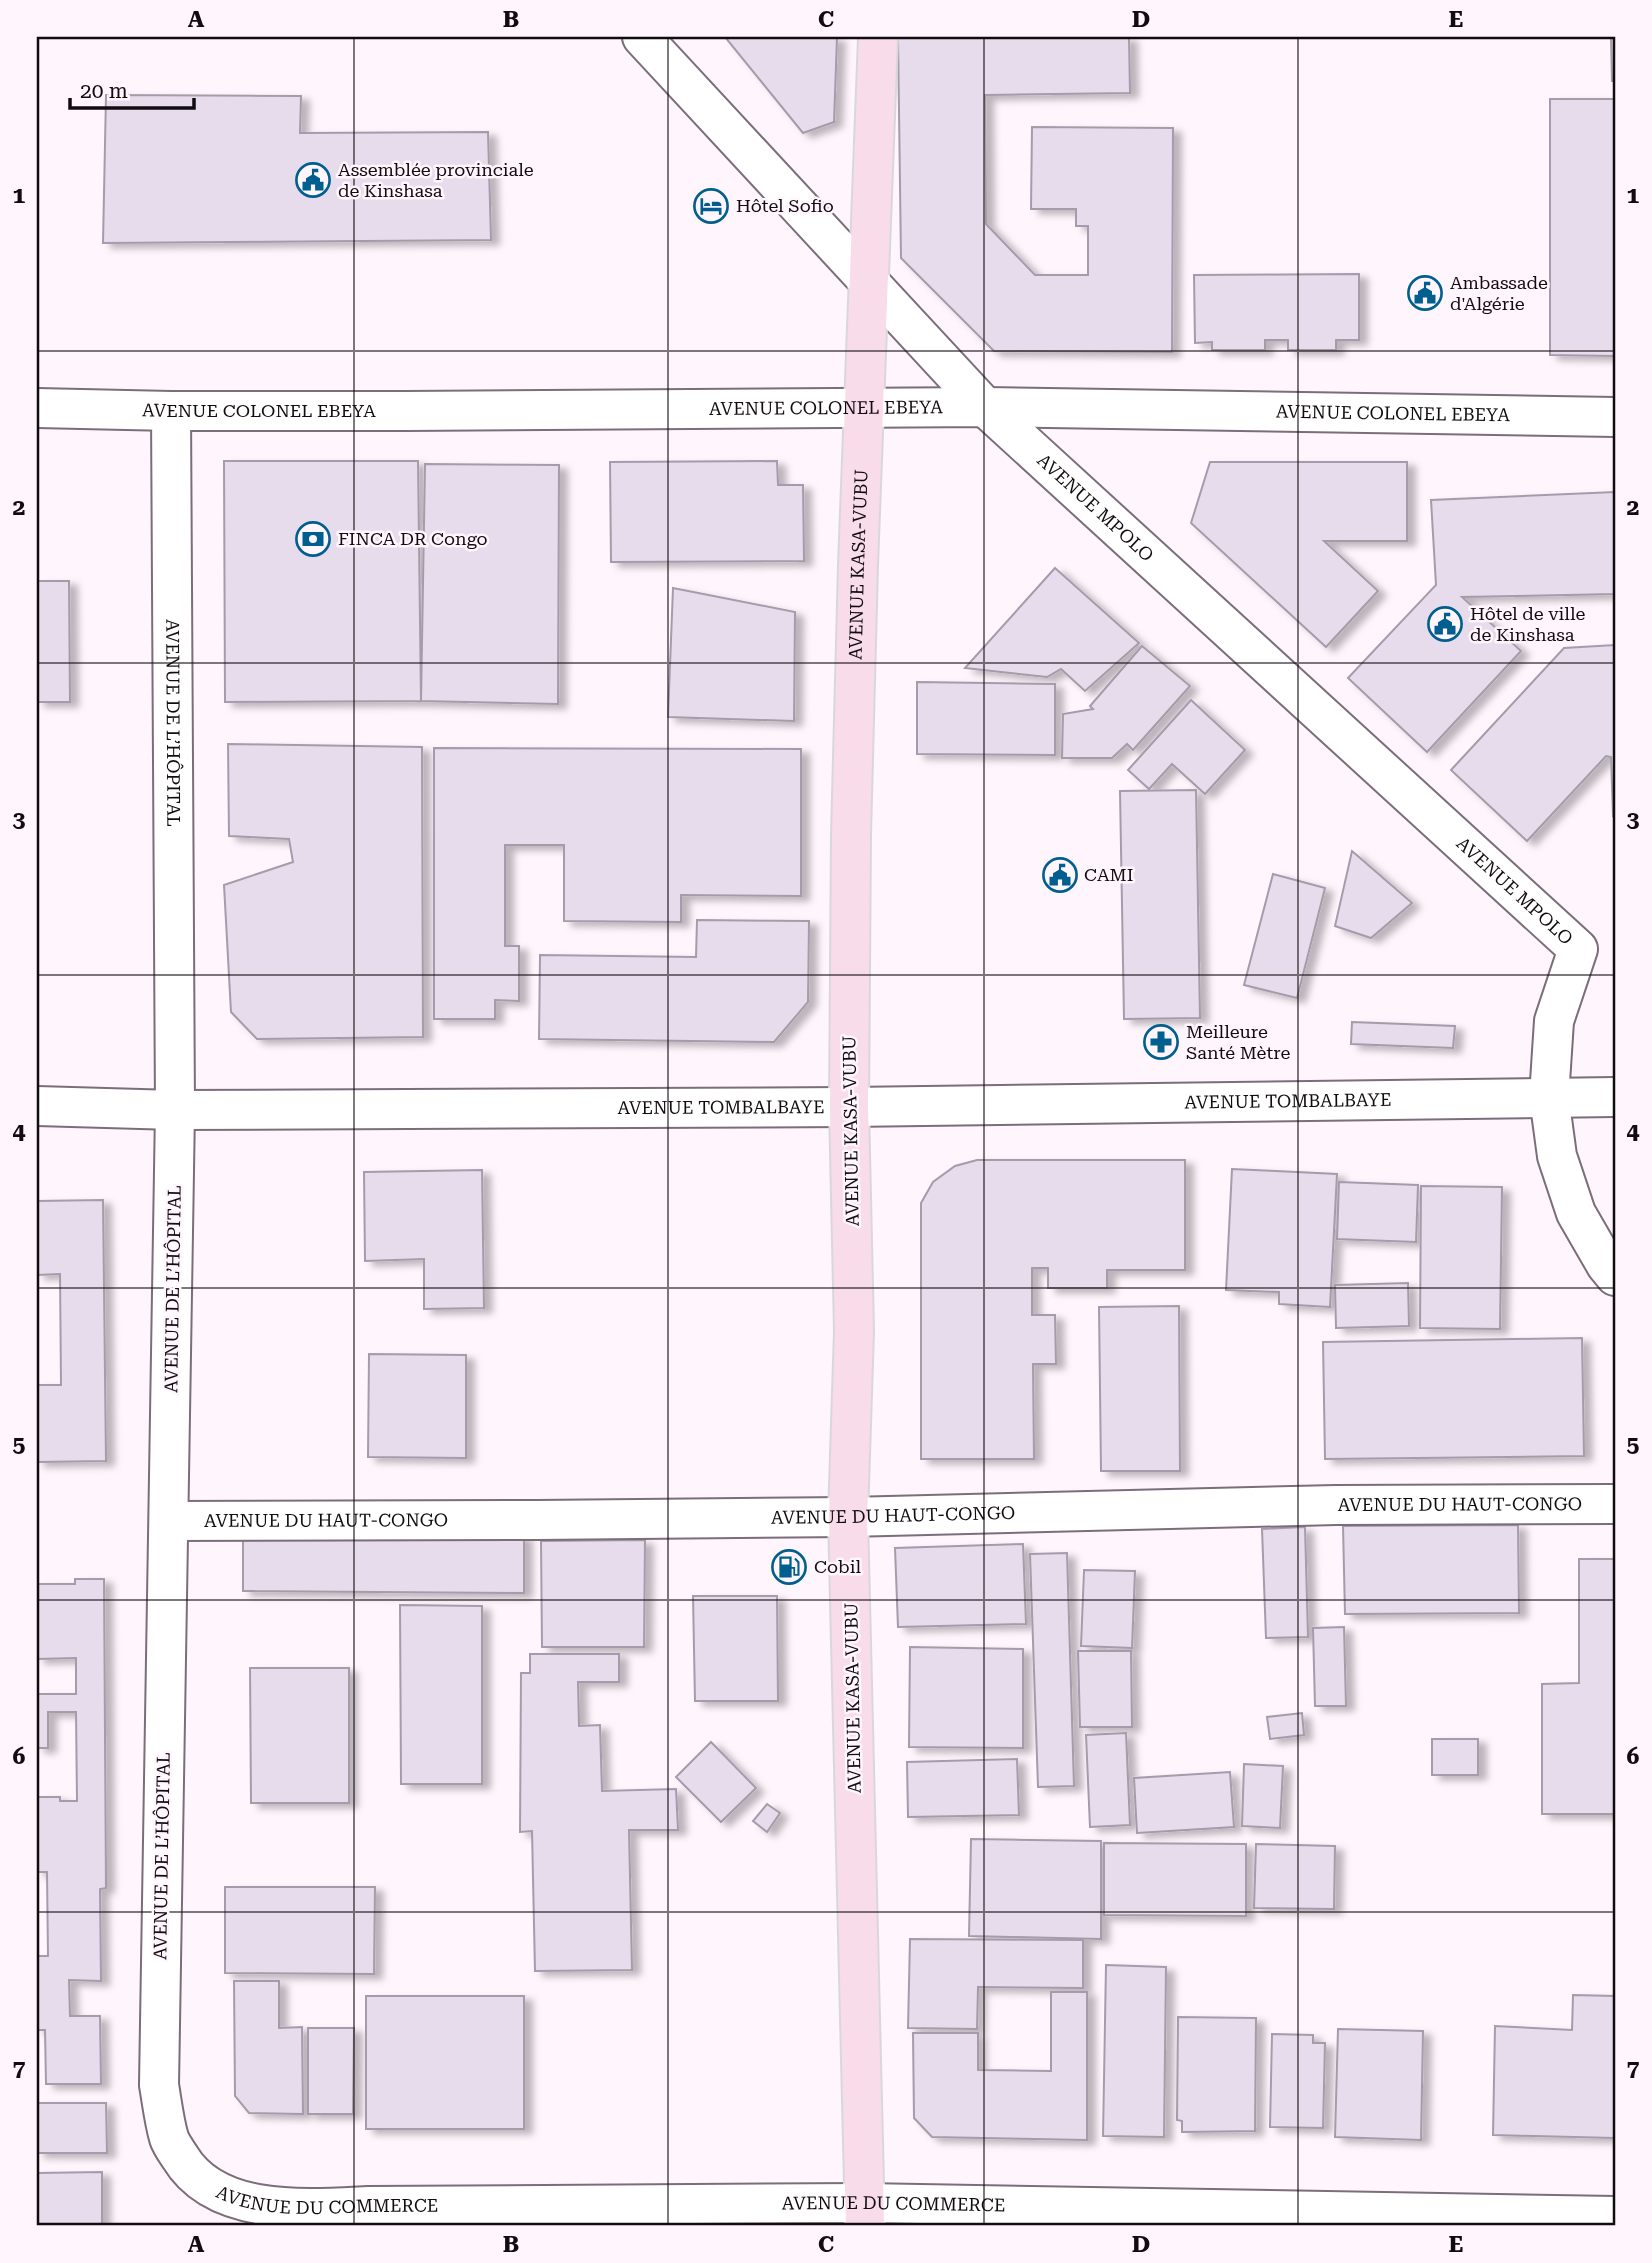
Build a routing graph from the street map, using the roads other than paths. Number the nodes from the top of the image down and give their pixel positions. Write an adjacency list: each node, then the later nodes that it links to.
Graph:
1 (642, 37): 3 (street, AVENUE MPOLO)
2 (878, 37): 3 (main road, AVENUE KASA-VUBU)
3 (869, 284): 4 (street, AVENUE MPOLO); 6 (main road, AVENUE KASA-VUBU)
4 (985, 407): 6 (street, AVENUE COLONEL EBEYA); 8 (street, AVENUE COLONEL EBEYA); 9 (street, AVENUE MPOLO)
5 (37, 408): 7 (street, AVENUE COLONEL EBEYA)
6 (865, 408): 7 (street, AVENUE COLONEL EBEYA); 12 (main road, AVENUE KASA-VUBU)
7 (171, 411): 13 (street, AVENUE DE L’HÔPITAL)
8 (1615, 417)
9 (1549, 1097): 10 (street, AVENUE TOMBALBAYE); 12 (street, AVENUE TOMBALBAYE); 14 (street)
10 (1615, 1097)
11 (37, 1107): 13 (street, AVENUE TOMBALBAYE)
12 (849, 1107): 13 (street, AVENUE TOMBALBAYE); 16 (main road, AVENUE KASA-VUBU)
13 (175, 1110): 17 (street, AVENUE DE L’HÔPITAL)
14 (1615, 1276)
15 (1615, 1504): 16 (street, AVENUE DU HAUT-CONGO)
16 (848, 1517): 17 (street, AVENUE DU HAUT-CONGO); 19 (main road, AVENUE KASA-VUBU)
17 (170, 1521): 18 (street, AVENUE DE L’HÔPITAL)
18 (184, 2163): 19 (street, AVENUE DU COMMERCE)
19 (864, 2214): 20 (street, AVENUE DU COMMERCE)
20 (1615, 2217)

